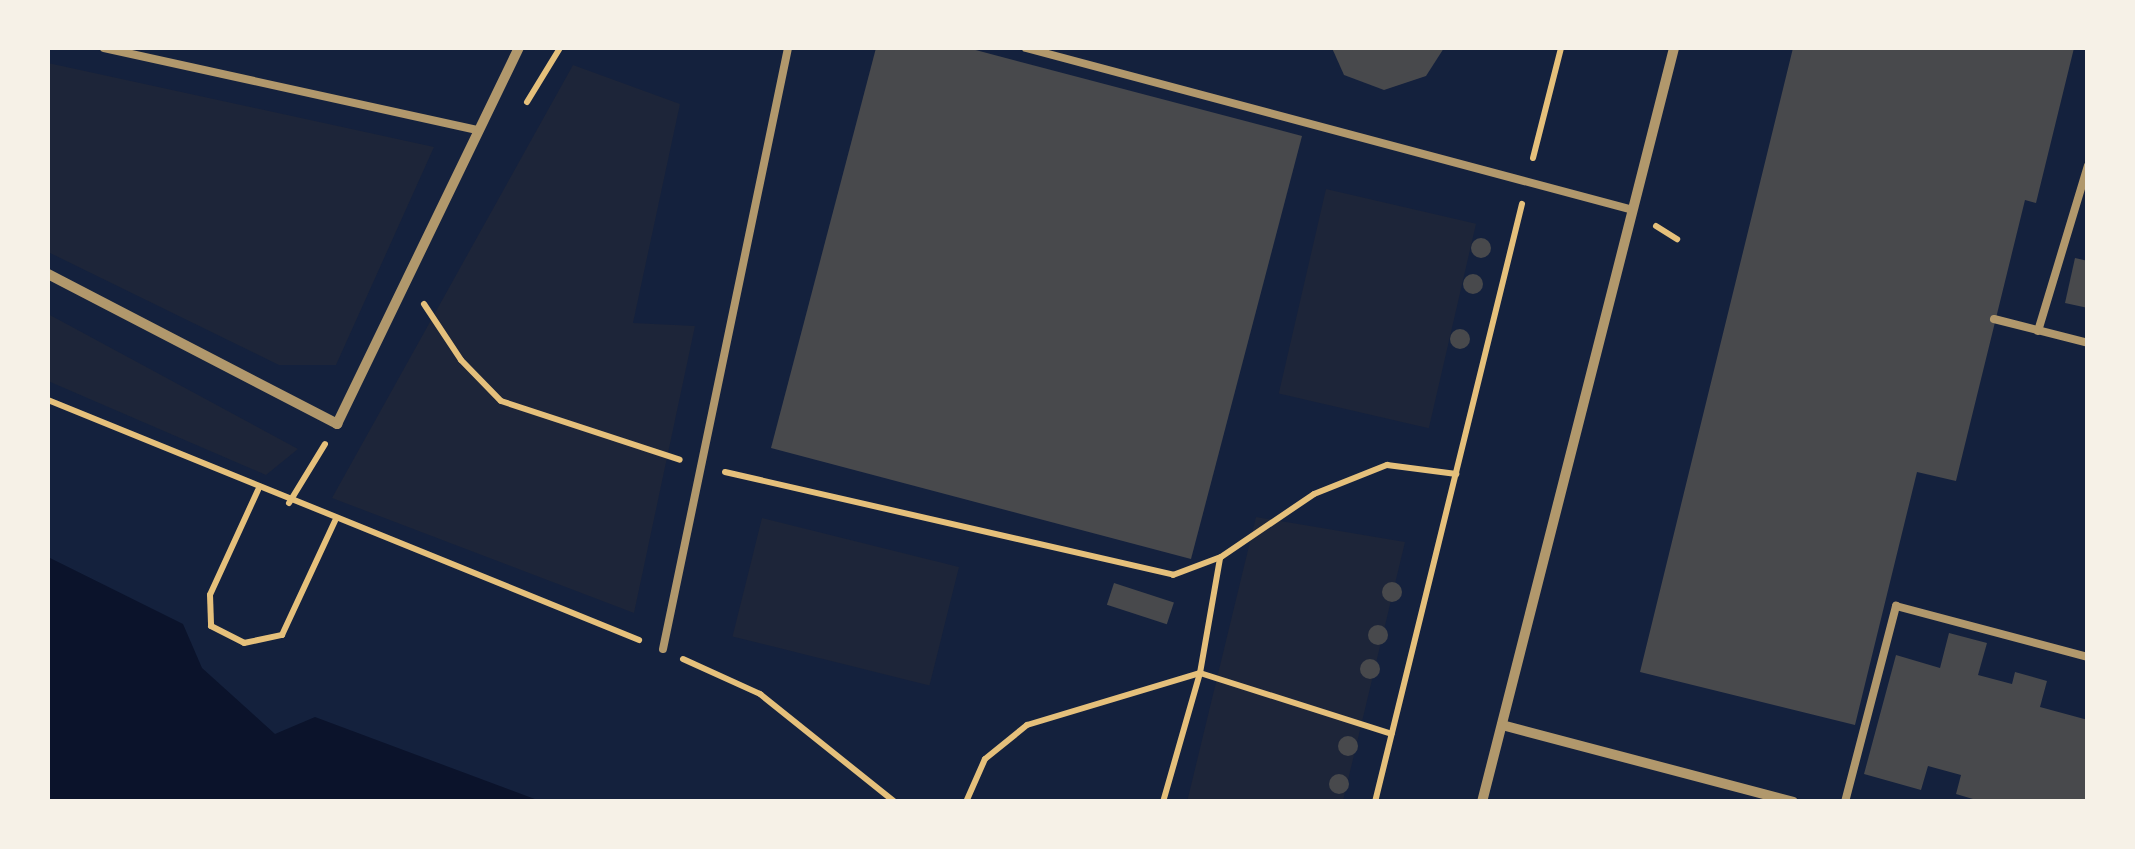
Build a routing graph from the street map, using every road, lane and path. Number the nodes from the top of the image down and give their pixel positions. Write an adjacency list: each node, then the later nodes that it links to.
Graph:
1 (104, 48): 7 (lane)
2 (519, 48): 7 (street)
3 (788, 48): 18 (lane)
4 (1026, 48): 9 (lane)
5 (1561, 48): 9 (path)
6 (1674, 48): 10 (street)
7 (477, 130): 17 (street)
8 (2088, 165): 14 (lane)
9 (1527, 181): 10 (lane); 19 (path)
10 (1629, 210): 27 (street)
11 (48, 274): 17 (street)
12 (420, 299): 18 (path)
13 (1994, 319): 14 (lane)
14 (2038, 330): 15 (lane)
15 (2088, 343)
16 (48, 400): 20 (path)
17 (337, 424): 21 (path)
18 (701, 466): 23 (path); 24 (lane)
19 (1456, 474): 23 (path); 28 (path)
20 (258, 490): 21 (path); 22 (path)
21 (289, 503): 22 (path)
22 (335, 521): 24 (path)
23 (1221, 557): 26 (path)
24 (663, 649): 29 (path)
25 (2088, 656): 35 (lane)
26 (1200, 673): 28 (path); 30 (path); 31 (path)
27 (1502, 726): 33 (street); 34 (street)
28 (1392, 734): 32 (path)
29 (895, 802)
30 (966, 802)
31 (1163, 802)
32 (1375, 802)
33 (1482, 802)
34 (1793, 802)
35 (1845, 802)

